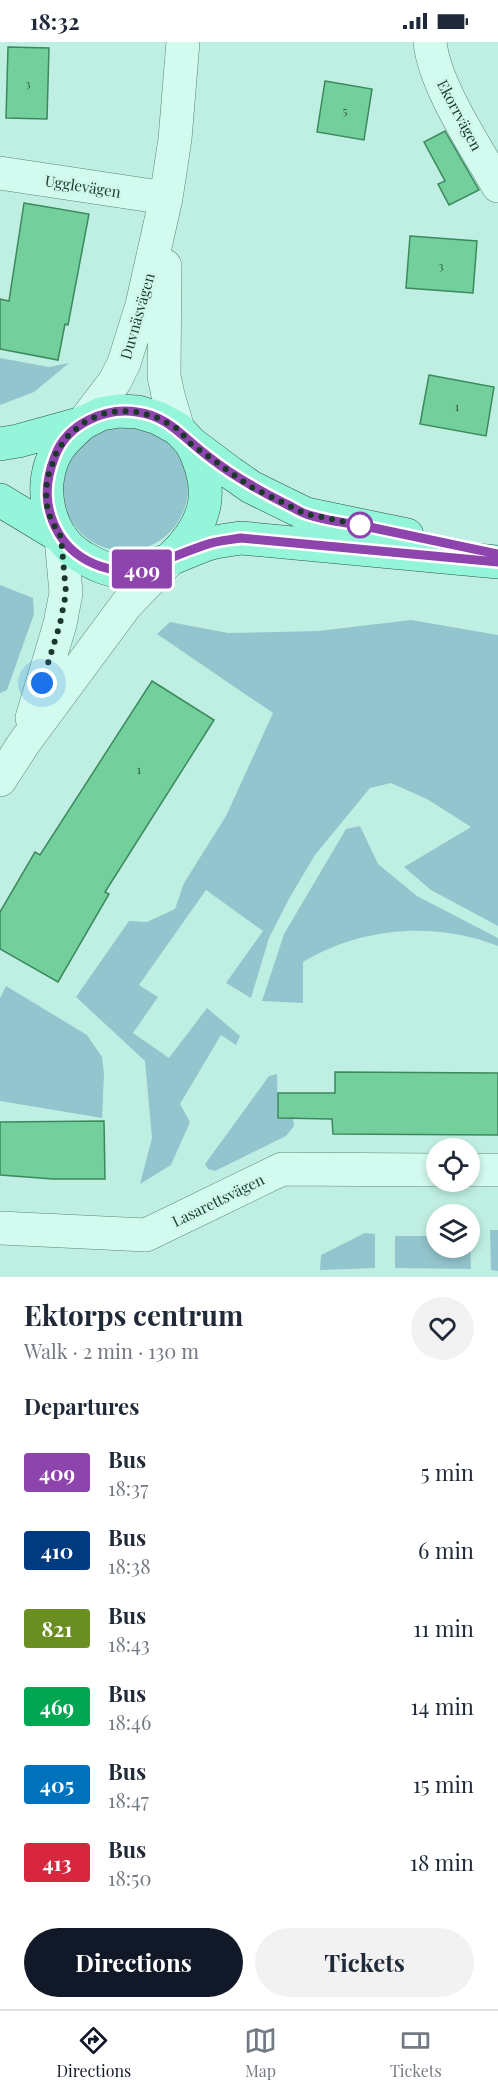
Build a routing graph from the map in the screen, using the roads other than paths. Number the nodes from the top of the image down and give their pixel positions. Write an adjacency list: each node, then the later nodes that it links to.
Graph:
1 (183, 42): 5 (street, Duvnäsvägen)
2 (430, 42): 4 (street, Ekorrvägen)
3 (0, 173): 5 (street, Ugglevägen)
4 (498, 186)
5 (166, 198): 6 (street, Duvnäsvägen); 7 (street, Duvnäsvägen)
6 (83, 423): 7 (main road); 8 (main road); 10 (main road)
7 (184, 436): 11 (main road); 12 (main road)
8 (0, 444)
9 (0, 500): 10 (main road)
10 (61, 537): 12 (main road); 14 (street)
11 (498, 554)
12 (172, 557): 13 (main road); 14 (street)
13 (498, 562)
14 (24, 743): 15 (street)
15 (0, 780)
16 (426, 1170): 19 (street, Lasarettsvägen)
17 (480, 1170): 18 (street)
18 (498, 1170)
19 (0, 1228)

